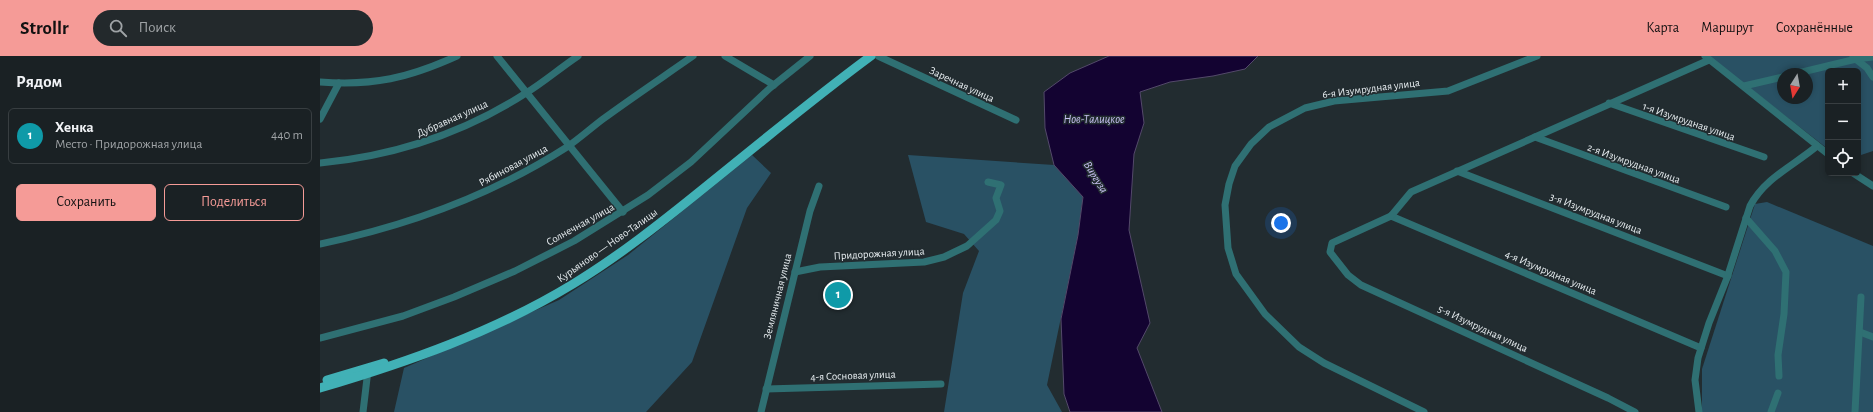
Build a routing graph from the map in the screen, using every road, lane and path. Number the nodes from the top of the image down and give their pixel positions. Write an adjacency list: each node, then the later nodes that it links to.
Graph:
1 (458, 56): 18 (street)
2 (497, 56): 21 (street)
3 (578, 56): 21 (street, Дубравная улица)
4 (693, 56): 26 (street, Рябиновая улица)
5 (724, 56): 19 (street)
6 (810, 56): 19 (street, Солнечная улица)
7 (863, 56): 48 (main road, Курьяново — Ново-Талицы)
8 (871, 56): 48 (main road, Курьяново — Ново-Талицы)
9 (878, 56): 24 (street, Заречная улица)
10 (1538, 56): 57 (street, 6-я Изумрудная улица)
11 (1873, 57): 13 (street)
12 (1707, 58): 20 (street); 22 (street)
13 (1854, 58): 14 (street); 15 (street)
14 (1813, 69)
15 (1873, 77)
16 (1777, 78): 20 (street)
17 (320, 82): 18 (street)
18 (339, 83): 23 (street)
19 (774, 85): 37 (street, Солнечная улица)
20 (1744, 86): 27 (street)
21 (526, 92): 26 (street); 30 (street, Дубравная улица)
22 (1608, 103): 25 (street); 29 (street, 1-я Изумрудная улица)
23 (320, 119)
24 (1016, 120)
25 (1535, 137): 31 (street); 36 (street, 2-я Изумрудная улица)
26 (569, 146): 37 (street); 40 (street, Рябиновая улица)
27 (1817, 146): 28 (street); 39 (street)
28 (1825, 152)
29 (1764, 157)
30 (320, 163)
31 (1457, 171): 38 (street); 42 (street, 3-я Изумрудная улица)
32 (1858, 176): 35 (street)
33 (988, 182): 41 (street, Придорожная улица)
34 (819, 186): 41 (street, Земляничная улица)
35 (1873, 186)
36 (1726, 207)
37 (623, 212): 46 (street, Солнечная улица)
38 (1391, 216): 47 (street, 4-я Изумрудная улица); 58 (street, 5-я Изумрудная улица)
39 (1746, 218): 42 (street); 49 (street)
40 (320, 244)
41 (795, 272): 53 (street, Земляничная улица)
42 (1728, 276): 47 (street)
43 (1861, 297): 44 (street)
44 (1860, 332): 45 (street); 61 (street)
45 (1873, 337)
46 (320, 338)
47 (1701, 348): 59 (street)
48 (368, 371): 50 (main road, Курьяново — Ново-Талицы); 52 (main road, Курьяново — Ново-Талицы); 55 (street)
49 (1779, 376)
50 (320, 382)
51 (941, 384): 53 (street, 4-я Сосновая улица)
52 (320, 388)
53 (766, 389): 56 (street, Земляничная улица)
54 (1778, 393): 60 (street)
55 (363, 412)
56 (760, 412)
57 (1424, 412)
58 (1635, 412)
59 (1699, 412)
60 (1771, 412)
61 (1855, 412)

